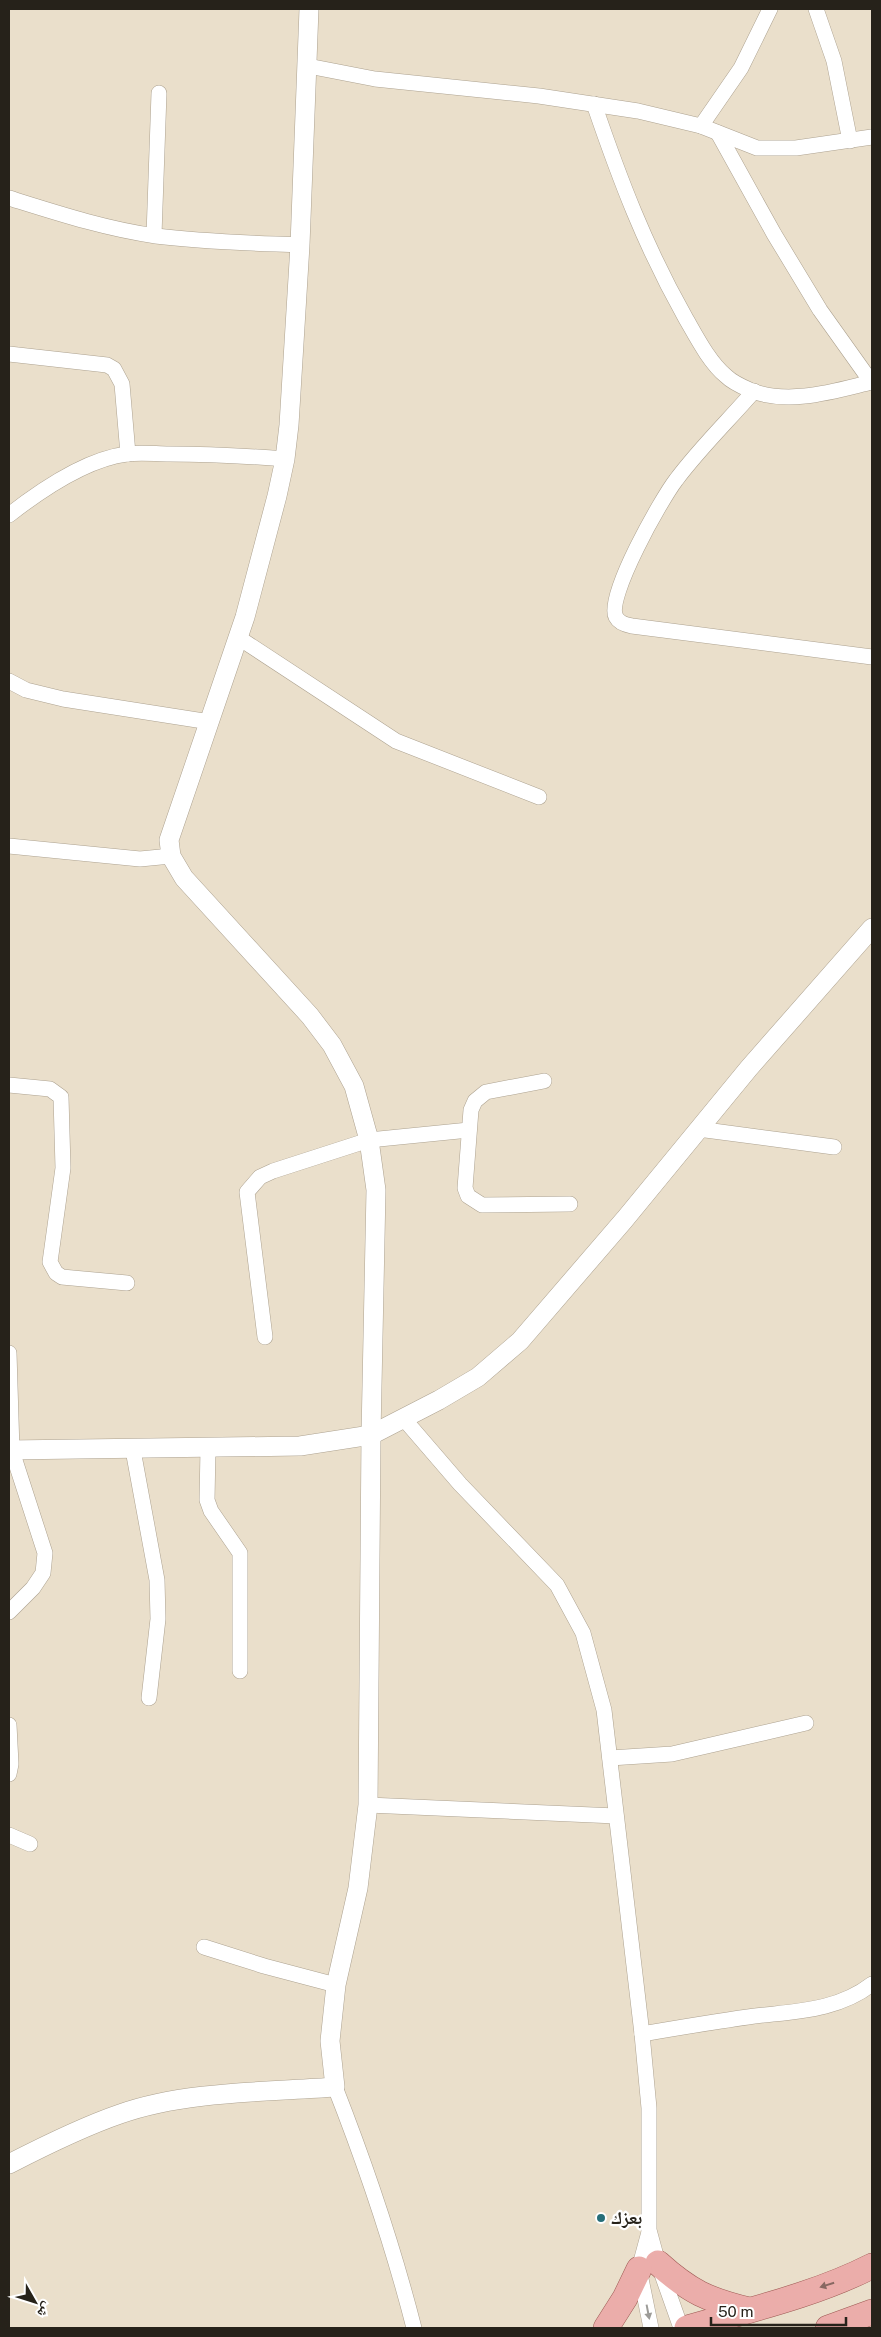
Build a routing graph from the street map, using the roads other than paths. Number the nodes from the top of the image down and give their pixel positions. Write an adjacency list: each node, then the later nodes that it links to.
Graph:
1 (309, 9): 4 (street)
2 (770, 9): 7 (street)
3 (816, 9): 10 (street)
4 (308, 66): 6 (street); 13 (street)
5 (158, 93): 12 (street)
6 (594, 104): 7 (street); 16 (street)
7 (701, 126): 8 (street)
8 (718, 134): 10 (street); 15 (street)
9 (872, 137): 10 (street)
10 (850, 141)
11 (9, 198): 12 (street)
12 (154, 235): 13 (street)
13 (300, 245): 18 (street)
14 (9, 354): 17 (street)
15 (872, 382): 16 (street)
16 (754, 391): 21 (street)
17 (128, 454): 18 (street); 19 (street)
18 (285, 459): 20 (street)
19 (9, 515)
20 (239, 638): 23 (street); 24 (street)
21 (872, 657)
22 (9, 681): 23 (street)
23 (210, 722): 26 (street)
24 (539, 797)
25 (9, 846): 26 (street)
26 (171, 856): 32 (street)
27 (872, 928): 30 (street)
28 (544, 1081): 31 (street)
29 (9, 1085): 35 (street)
30 (698, 1129): 33 (street); 38 (street)
31 (469, 1130): 32 (street); 34 (street)
32 (369, 1140): 36 (street); 39 (street)
33 (834, 1147)
34 (570, 1204)
35 (127, 1283)
36 (265, 1337)
37 (9, 1353): 41 (street)
38 (404, 1420): 39 (street); 48 (street)
39 (371, 1435): 40 (street); 50 (street)
40 (208, 1449): 42 (street); 44 (street)
41 (10, 1450): 42 (street); 43 (street)
42 (134, 1450): 45 (street)
43 (9, 1612)
44 (240, 1671)
45 (149, 1698)
46 (806, 1723): 48 (street)
47 (9, 1725): 49 (street)
48 (610, 1758): 51 (street)
49 (9, 1774)
50 (368, 1806): 51 (street); 55 (street)
51 (616, 1816): 57 (street)
52 (9, 1835): 53 (street)
53 (30, 1844)
54 (204, 1947): 55 (street)
55 (336, 1984): 58 (street)
56 (872, 1984): 57 (street)
57 (642, 2034): 60 (street)
58 (335, 2087): 59 (street); 64 (street)
59 (9, 2164)
60 (649, 2266): 62 (main road); 65 (main road); 66 (street, one-way to 66); 67 (street)
61 (872, 2266): 62 (main road, one-way to 62)
62 (749, 2310): 68 (main road)
63 (872, 2312): 69 (main road)
64 (414, 2328)
65 (606, 2328)
66 (651, 2328)
67 (681, 2328)
68 (687, 2328)
69 (828, 2328)

